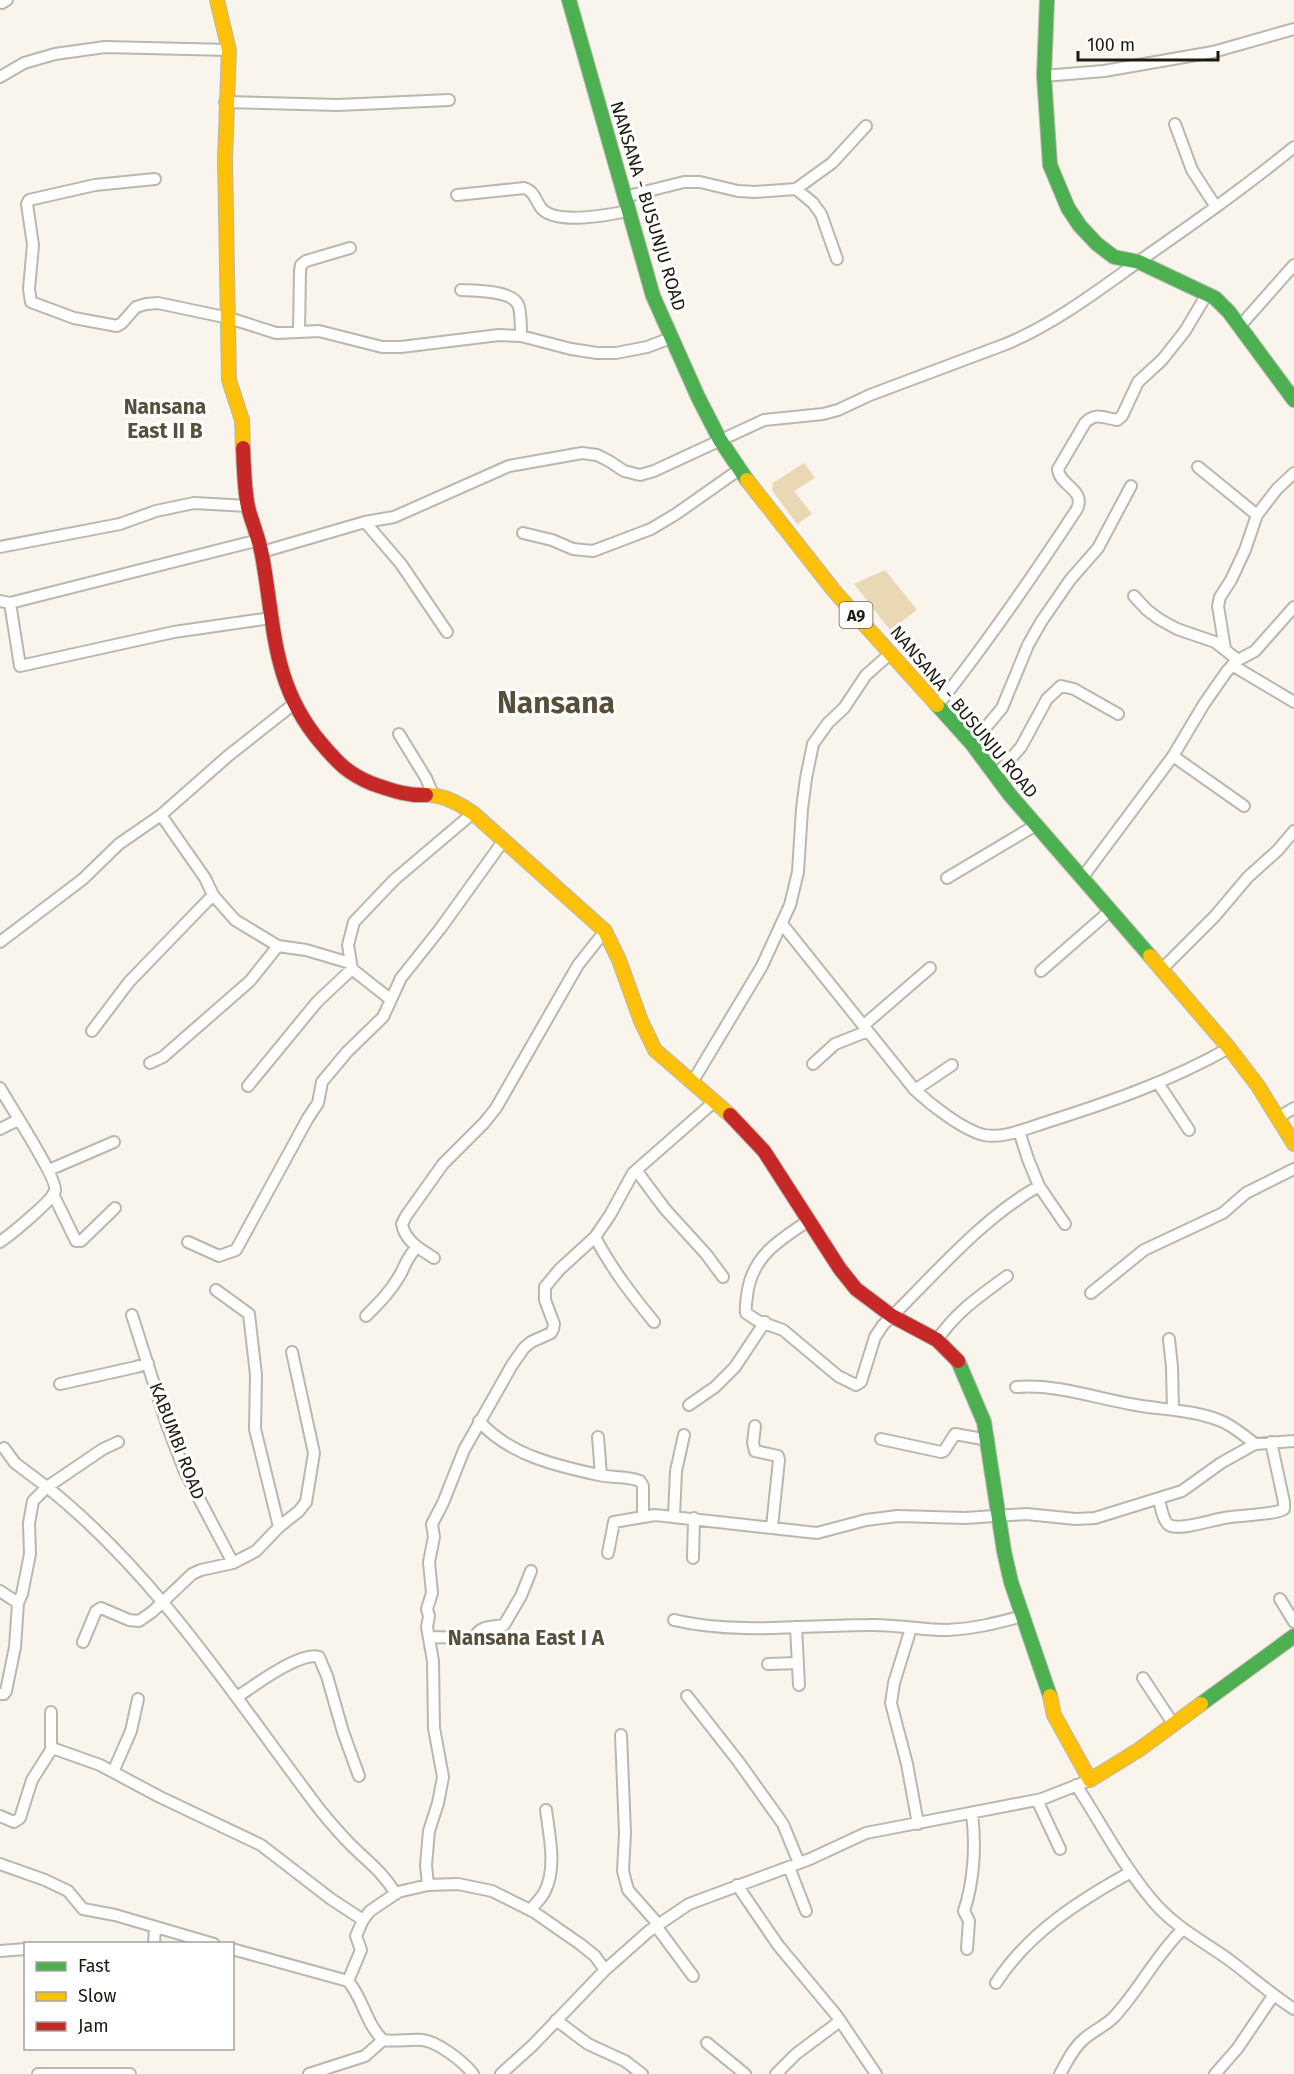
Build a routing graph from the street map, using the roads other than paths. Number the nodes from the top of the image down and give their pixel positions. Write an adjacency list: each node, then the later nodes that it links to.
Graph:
1 (217, 0): 5 (street)
2 (569, 0): 16 (street, NANSANA - BUSUNJU ROAD / A9)
3 (1047, 0): 6 (street)
4 (1294, 29): 6 (street)
5 (229, 50): 7 (street); 9 (street)
6 (1044, 76): 20 (street)
7 (0, 77)
8 (450, 100): 9 (street)
9 (225, 102): 24 (street)
10 (1175, 124): 17 (street)
11 (866, 126): 14 (street)
12 (1294, 147): 17 (street)
13 (155, 180): 24 (street)
14 (796, 189): 16 (street); 19 (street)
15 (457, 195): 16 (street)
16 (626, 204): 28 (street, NANSANA - BUSUNJU ROAD / A9)
17 (1216, 207): 20 (street)
18 (350, 248): 26 (street)
19 (837, 259)
20 (1138, 262): 23 (street); 30 (street)
21 (1294, 265): 25 (street)
22 (461, 290): 27 (street)
23 (1207, 294): 25 (street); 51 (street)
24 (229, 318): 26 (street); 35 (street)
25 (1240, 326): 29 (street)
26 (299, 331): 27 (street)
27 (521, 336): 28 (street)
28 (670, 338): 30 (street, NANSANA - BUSUNJU ROAD / A9)
29 (1294, 400)
30 (720, 440): 32 (street, NANSANA - BUSUNJU ROAD / A9); 37 (street)
31 (1198, 467): 36 (street)
32 (740, 469): 38 (street); 47 (street, NANSANA - BUSUNJU ROAD / A9)
33 (1294, 473): 36 (street)
34 (1131, 486): 54 (street)
35 (248, 506): 39 (street); 40 (street)
36 (1257, 515): 46 (street)
37 (365, 522): 39 (street); 45 (street)
38 (523, 533)
39 (261, 546): 42 (street); 44 (street)
40 (0, 547)
41 (1134, 596): 46 (street)
42 (5, 602): 44 (street)
43 (1294, 607): 48 (street)
44 (271, 618): 50 (street)
45 (447, 632)
46 (1226, 649): 48 (street)
47 (891, 653): 51 (street, NANSANA - BUSUNJU ROAD / A9); 68 (street)
48 (1235, 663): 49 (street); 55 (street)
49 (1294, 702)
50 (295, 703): 57 (street); 60 (street)
51 (938, 706): 54 (street, NANSANA - BUSUNJU ROAD / A9)
52 (1118, 714): 56 (street)
53 (399, 734): 57 (street)
54 (972, 744): 56 (street, NANSANA - BUSUNJU ROAD / A9)
55 (1173, 756): 58 (street); 65 (street)
56 (996, 775): 61 (street, NANSANA - BUSUNJU ROAD / A9)
57 (433, 795): 59 (street)
58 (1244, 806)
59 (473, 813): 63 (street); 72 (street)
60 (161, 815): 66 (street); 70 (street)
61 (1036, 825): 64 (street); 65 (street, NANSANA - BUSUNJU ROAD / A9)
62 (1294, 831): 74 (street)
63 (504, 840): 69 (street); 76 (street)
64 (948, 878)
65 (1082, 878): 67 (street, NANSANA - BUSUNJU ROAD / A9)
66 (213, 895): 71 (street); 78 (street)
67 (1111, 910): 74 (street, NANSANA - BUSUNJU ROAD / A9); 75 (street)
68 (782, 924): 77 (street); 83 (street)
69 (605, 931): 83 (street); 108 (street)
70 (0, 942)
71 (278, 946): 72 (street); 80 (street)
72 (351, 966): 76 (street); 85 (street)
73 (930, 968): 77 (street)
74 (1161, 970): 79 (street, NANSANA - BUSUNJU ROAD / A9)
75 (1041, 971)
76 (390, 999): 107 (street)
77 (866, 1028): 81 (street); 87 (street)
78 (92, 1031)
79 (1229, 1047): 84 (street); 90 (street, NANSANA - BUSUNJU ROAD / A9)
80 (150, 1063)
81 (813, 1064)
82 (952, 1065): 87 (street)
83 (693, 1081): 88 (street)
84 (1158, 1083): 93 (street); 94 (street)
85 (248, 1086)
86 (0, 1088): 91 (street)
87 (915, 1090): 94 (street)
88 (715, 1101): 99 (street); 103 (street)
89 (1294, 1108): 90 (street)
90 (1279, 1118): 96 (street, NANSANA - BUSUNJU ROAD / A9)
91 (18, 1120): 92 (street); 98 (street)
92 (0, 1129)
93 (1190, 1130)
94 (1019, 1131): 100 (street)
95 (114, 1142): 98 (street)
96 (1294, 1144)
97 (1294, 1169): 113 (street)
98 (49, 1170): 101 (street)
99 (636, 1170): 105 (street); 111 (street)
100 (1039, 1186): 104 (street); 116 (street)
101 (53, 1194): 102 (street); 106 (street)
102 (115, 1208)
103 (808, 1221): 116 (street); 118 (street)
104 (1065, 1224)
105 (595, 1237): 117 (street); 127 (street)
106 (0, 1242)
107 (188, 1242)
108 (417, 1247): 109 (street); 115 (street)
109 (434, 1258)
110 (1007, 1276): 120 (street)
111 (723, 1277)
112 (216, 1290): 145 (street)
113 (1091, 1293)
114 (132, 1315): 122 (street, KABUMBI ROAD)
115 (366, 1316)
116 (892, 1316): 118 (street); 120 (street)
117 (654, 1322)
118 (765, 1322): 125 (street)
119 (1168, 1339): 126 (street)
120 (937, 1340): 132 (street)
121 (292, 1352): 145 (street)
122 (148, 1363): 123 (street); 149 (street, KABUMBI ROAD)
123 (60, 1384)
124 (1016, 1387): 126 (street)
125 (689, 1405)
126 (1173, 1410): 136 (street)
127 (479, 1421): 138 (street); 161 (street)
128 (755, 1426): 146 (street)
129 (684, 1435): 142 (street)
130 (598, 1437): 138 (street)
131 (880, 1439): 132 (street)
132 (988, 1440): 143 (street)
133 (1294, 1441): 135 (street)
134 (118, 1442): 139 (street)
135 (1271, 1442): 136 (street); 140 (street)
136 (1255, 1444): 140 (street)
137 (4, 1448): 139 (street)
138 (601, 1475): 141 (street)
139 (47, 1487): 153 (street); 154 (street)
140 (1159, 1500): 143 (street)
141 (643, 1516): 142 (street); 147 (street)
142 (674, 1516): 144 (street)
143 (999, 1516): 146 (street); 155 (street)
144 (694, 1518): 146 (street); 148 (street)
145 (279, 1527): 149 (street)
146 (772, 1527)
147 (608, 1553)
148 (693, 1558)
149 (233, 1563): 153 (street)
150 (531, 1571): 161 (street)
151 (0, 1591): 154 (street)
152 (1280, 1599): 157 (street)
153 (161, 1602): 162 (street); 169 (street)
154 (18, 1603): 167 (street)
155 (1023, 1616): 159 (street); 177 (street)
156 (674, 1620): 158 (street)
157 (1294, 1622)
158 (796, 1627): 159 (street); 163 (street)
159 (911, 1628): 183 (street)
160 (1294, 1636): 172 (street)
161 (430, 1637): 188 (street)
162 (83, 1642)
163 (798, 1663): 164 (street); 166 (street)
164 (768, 1664)
165 (1143, 1678): 172 (street)
166 (799, 1685)
167 (0, 1694)
168 (687, 1696): 186 (street)
169 (237, 1697): 176 (street); 190 (street)
170 (138, 1699): 175 (street)
171 (51, 1712): 174 (street)
172 (1174, 1725): 177 (street)
173 (621, 1735): 194 (street)
174 (51, 1750): 175 (street); 182 (street)
175 (113, 1772): 193 (street)
176 (359, 1776)
177 (1090, 1780): 178 (street)
178 (1076, 1785): 179 (street); 187 (street)
179 (1037, 1800): 181 (street); 184 (street)
180 (546, 1809): 191 (street)
181 (972, 1814): 183 (street); 200 (street)
182 (0, 1816)
183 (918, 1824): 186 (street)
184 (1060, 1849)
185 (0, 1864): 195 (street)
186 (794, 1865): 189 (street); 192 (street)
187 (1131, 1872): 196 (street); 206 (street)
188 (428, 1885): 190 (street); 191 (street)
189 (737, 1886): 194 (street); 210 (street)
190 (396, 1894): 193 (street)
191 (530, 1910): 203 (street)
192 (806, 1911)
193 (363, 1920): 205 (street)
194 (657, 1925): 203 (street); 204 (street)
195 (155, 1928): 197 (street); 198 (street)
196 (1183, 1929): 207 (street); 224 (street)
197 (154, 1942)
198 (207, 1942)
199 (24, 1949): 201 (street)
200 (967, 1949)
201 (0, 1950)
202 (234, 1950): 205 (street)
203 (605, 1970): 209 (street)
204 (693, 1976)
205 (348, 1981): 211 (street)
206 (996, 1983)
207 (1273, 1996): 208 (street); 225 (street)
208 (1294, 2009)
209 (556, 2020): 214 (street); 221 (street)
210 (840, 2021): 215 (street); 223 (street)
211 (383, 2040): 213 (street); 220 (street)
212 (707, 2043): 222 (street)
213 (332, 2070): 219 (street)
214 (507, 2072)
215 (784, 2072)
216 (38, 2074): 217 (street)
217 (103, 2074): 218 (street)
218 (130, 2074)
219 (309, 2074)
220 (473, 2074)
221 (642, 2074)
222 (745, 2074)
223 (876, 2074)
224 (1060, 2074)
225 (1215, 2074)

